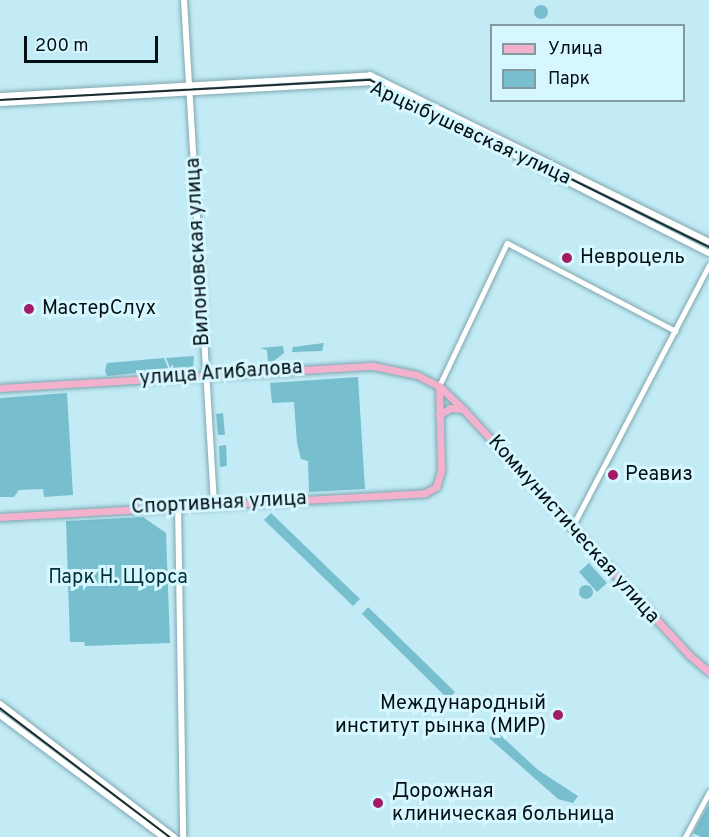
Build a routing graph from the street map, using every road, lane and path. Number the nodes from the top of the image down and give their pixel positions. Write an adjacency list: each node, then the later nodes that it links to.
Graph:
1 (184, 0): 2 (main road, Вилоновская улица)
2 (190, 89): 3 (main road, Арцыбушевская улица); 4 (main road, Арцыбушевская улица); 5 (main road, Арцыбушевская улица); 6 (main road, Арцыбушевская улица); 9 (main road, Вилоновская улица)
3 (0, 96)
4 (0, 103)
5 (709, 242)
6 (709, 253)
7 (709, 265): 8 (street)
8 (675, 331): 10 (street); 17 (street)
9 (206, 376): 10 (main road, улица Агибалова); 11 (main road, улица Агибалова); 14 (main road, Вилоновская улица)
10 (438, 386): 12 (main road, Коммунистическая улица); 13 (main road)
11 (0, 388)
12 (463, 409): 13 (main road); 17 (main road, Коммунистическая улица)
13 (439, 415): 14 (main road, Спортивная улица)
14 (214, 503): 15 (main road, Спортивная улица)
15 (178, 506): 16 (main road, Спортивная улица); 24 (main road)
16 (0, 517)
17 (572, 527): 18 (main road, Коммунистическая улица)
18 (709, 672)
19 (0, 704): 23 (main road)
20 (0, 715): 22 (main road)
21 (709, 792): 25 (street)
22 (163, 837)
23 (174, 837)
24 (185, 837)
25 (684, 837)

